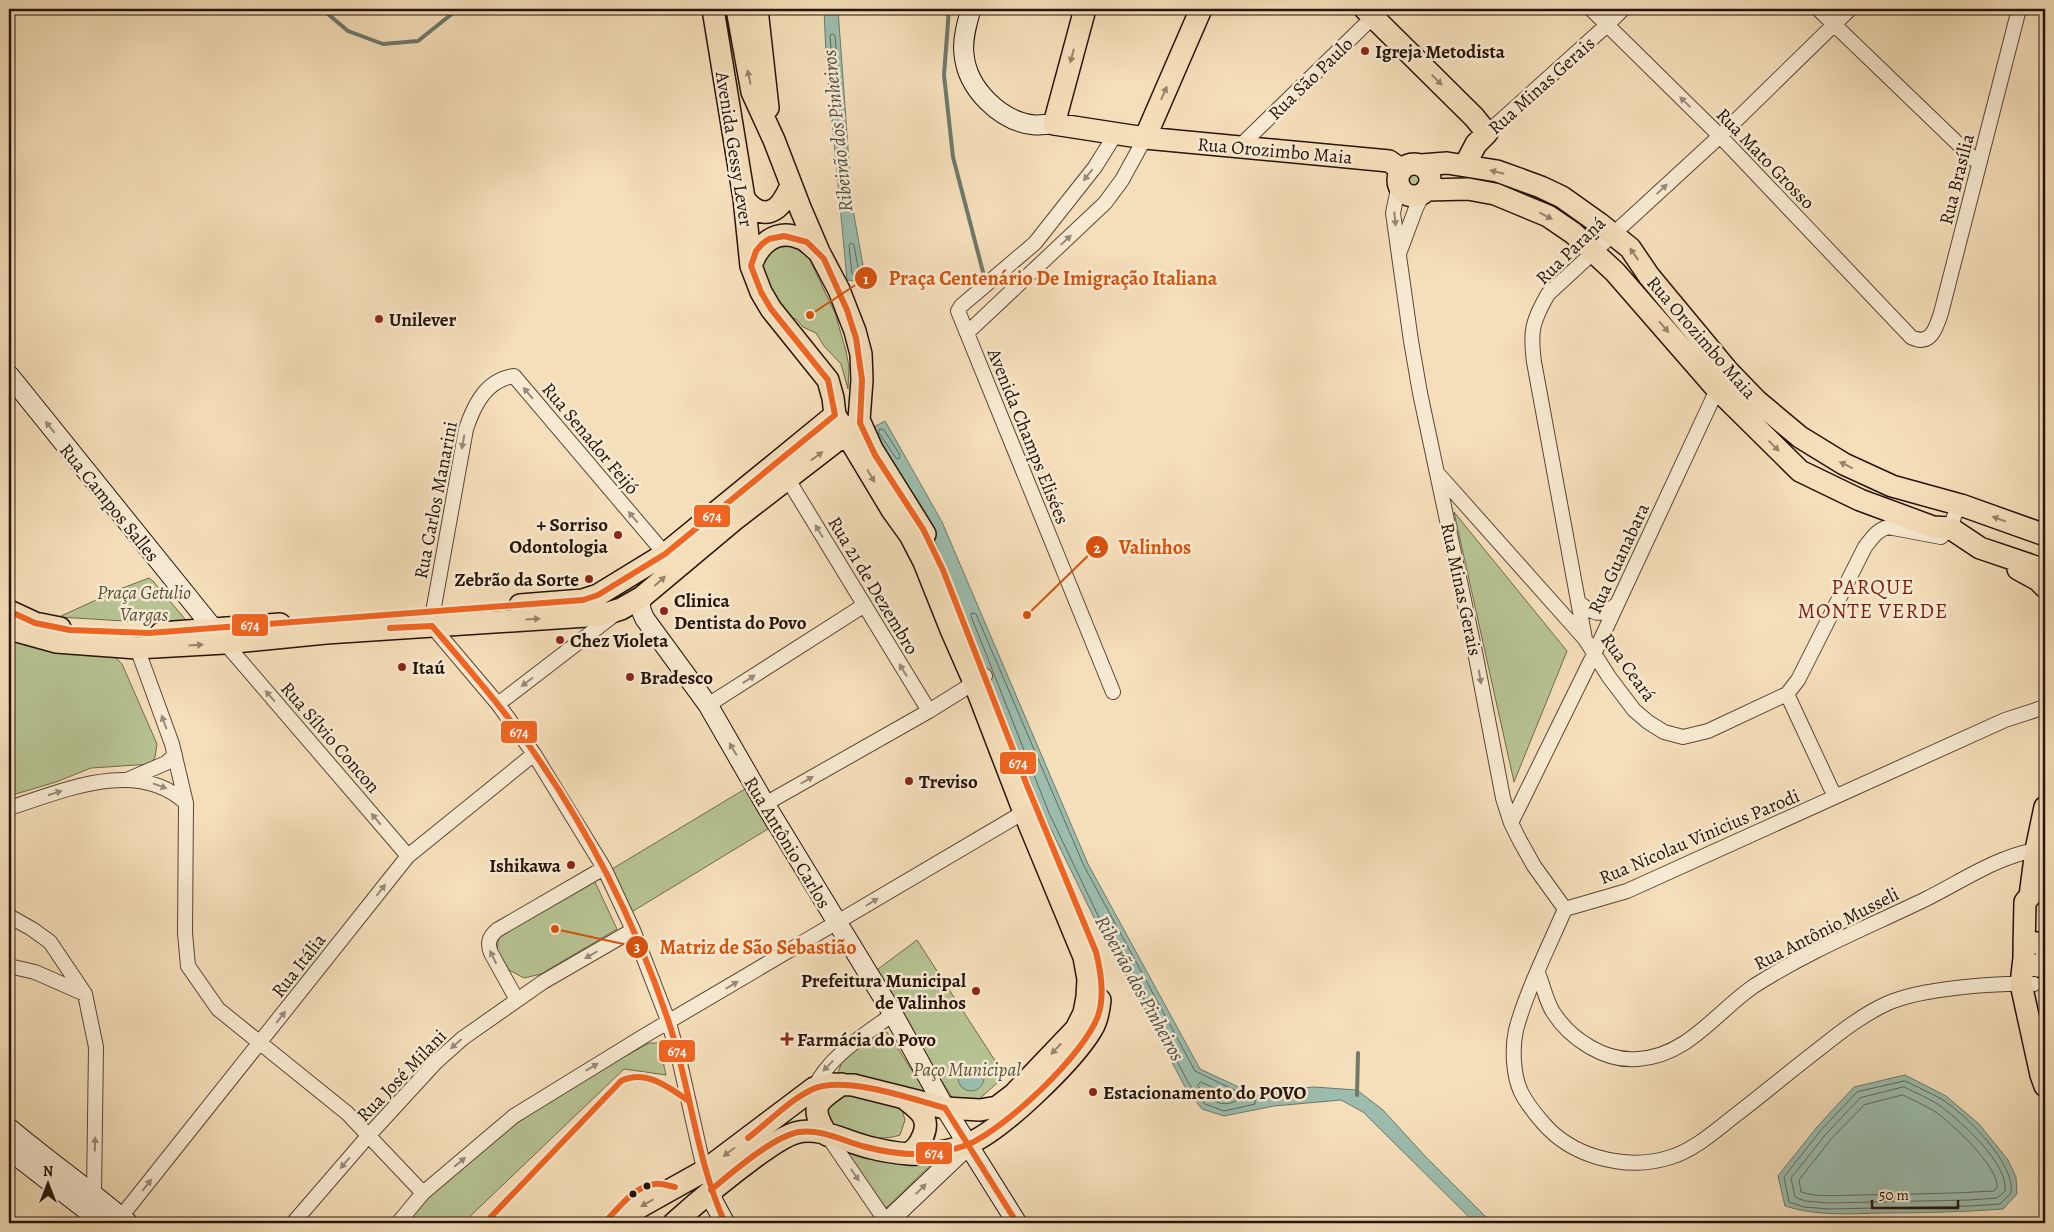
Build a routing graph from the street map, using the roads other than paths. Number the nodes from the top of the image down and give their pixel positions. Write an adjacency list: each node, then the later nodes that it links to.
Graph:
1 (713, 9): 28 (main road, Avenida Gessy Lever)
2 (737, 9): 20 (main road, Avenida Gessy Lever, one-way to 2)
3 (757, 9): 20 (main road)
4 (970, 9): 15 (main road)
5 (1085, 9): 15 (main road, one-way to 15)
6 (1201, 9): 19 (main road, one-way to 6)
7 (1591, 9): 13 (street, Rua Mato Grosso)
8 (1623, 9): 13 (street, Rua Minas Gerais)
9 (1818, 9): 14 (street)
10 (1850, 9): 14 (street, Rua Paraná)
11 (2019, 9): 22 (street, Rua Brasília)
12 (1373, 12): 16 (main road, one-way to 16); 21 (street, Rua São Paulo)
13 (1607, 25): 16 (street, Rua Minas Gerais); 18 (street, Rua Mato Grosso, one-way to 13)
14 (1833, 25): 18 (street, Rua Paraná); 22 (street)
15 (1054, 124): 17 (main road, Rua Orozimbo Maia)
16 (1487, 133): 23 (main road, Rua Minas Gerais)
17 (1115, 134): 19 (main road, Rua Orozimbo Maia); 34 (street, Avenida Champs Elisées, one-way to 34)
18 (1720, 136): 29 (street, Rua Paraná, one-way to 18); 35 (street, Rua Mato Grosso)
19 (1145, 138): 21 (main road, Rua Orozimbo Maia); 34 (street, one-way to 19)
20 (774, 140): 25 (main road, Avenida Gessy Lever)
21 (1239, 147): 24 (main road, Rua Orozimbo Maia)
22 (1979, 164): 35 (street, Rua Brasília)
23 (1465, 166): 24 (main road, Rua Orozimbo Maia); 26 (main road); 29 (main road, Rua Orozimbo Maia, one-way to 23)
24 (1407, 173): 27 (main road); 27 (main road, Rua Orozimbo Maia); 32 (street, Rua Minas Gerais, one-way to 32)
25 (791, 186): 28 (main road); 30 (main road, Avenida Gessy Lever)
26 (1468, 189): 27 (main road, Rua Orozimbo Maia); 31 (main road, Rua Orozimbo Maia, one-way to 31)
27 (1425, 191): 32 (street, Rua Minas Gerais)
28 (744, 198): 33 (main road, Avenida Gessy Lever)
29 (1613, 234): 31 (street, Rua Paraná); 36 (main road, Rua Orozimbo Maia, one-way to 29)
30 (820, 252): 33 (main road); 41 (main road, Avenida Gessy Lever)
31 (1596, 253): 38 (main road, Rua Orozimbo Maia, one-way to 38); 53 (street, Rua Paraná)
32 (1399, 254): 43 (street, Rua Minas Gerais)
33 (751, 266): 40 (main road, Avenida Gessy Lever)
34 (967, 333): 67 (street, Avenida Champs Elisées)
35 (1911, 337)
36 (1727, 370): 38 (street, Rua Guanabara); 44 (main road, Rua Orozimbo Maia, one-way to 36)
37 (9, 377): 62 (main road, Rua Campos Salles, one-way to 37)
38 (1717, 389): 45 (main road, Rua Orozimbo Maia, one-way to 45); 54 (street, Rua Guanabara)
39 (481, 397): 48 (street, Rua Senador Feijó, one-way to 39); 58 (street, Rua Carlos Manarini, one-way to 58)
40 (834, 415): 41 (main road); 42 (main road)
41 (852, 427): 42 (main road, one-way to 41); 66 (main road)
42 (781, 470): 48 (main road); 52 (main road, one-way to 42); 55 (street, Rua 21 de Dezembro, one-way to 42)
43 (1439, 475): 63 (street, Rua Ceará); 82 (street, Rua Minas Gerais, one-way to 82)
44 (1961, 505): 45 (street); 46 (main road, Rua Orozimbo Maia, one-way to 44)
45 (1950, 528): 47 (main road); 68 (street)
46 (2045, 535)
47 (1980, 548): 49 (main road); 50 (main road)
48 (665, 554): 51 (main road)
49 (2045, 570)
50 (2045, 587)
51 (598, 594): 56 (main road); 58 (main road)
52 (642, 597): 56 (main road); 59 (main road, Rua Antônio Carlos)
53 (1578, 602): 54 (street); 63 (street, Rua Paraná)
54 (1617, 604): 65 (street, Rua Guanabara)
55 (863, 606): 70 (street, one-way to 55); 72 (street, Rua 21 de Dezembro, one-way to 55)
56 (621, 610): 59 (main road); 60 (main road)
57 (9, 611): 62 (main road)
58 (433, 619): 60 (main road, one-way to 60); 62 (main road); 69 (street)
59 (645, 619): 70 (main road, Rua Antônio Carlos)
60 (588, 623): 69 (street, one-way to 69)
61 (9, 630): 64 (main road)
62 (219, 635): 64 (main road, one-way to 62); 84 (street, Rua Sílvio Concon, one-way to 62)
63 (1585, 639): 65 (street, Rua Ceará)
64 (137, 648): 74 (street, one-way to 64)
65 (1594, 654): 68 (street, Rua Ceará); 82 (street, Rua Guanabara)
66 (979, 679): 72 (street); 81 (main road); 106 (main road)
67 (1113, 692)
68 (1787, 694): 76 (street)
69 (498, 704): 73 (street)
70 (708, 705): 78 (main road, Rua Antônio Carlos, one-way to 70)
71 (2045, 707): 76 (street, Rua Nicolau Vinicius Parodi)
72 (929, 711): 78 (street, one-way to 72)
73 (534, 754): 84 (street, Rua Itália); 85 (street)
74 (176, 755): 75 (street); 77 (street)
75 (129, 780): 77 (street, one-way to 77); 79 (street, one-way to 75)
76 (1835, 797): 86 (street, Rua Nicolau Vinicius Parodi)
77 (186, 803): 97 (street)
78 (765, 804): 88 (main road, Rua Antônio Carlos)
79 (9, 808)
80 (2045, 811): 83 (main road)
81 (1024, 812): 88 (street, one-way to 81); 102 (main road, one-way to 102)
82 (1511, 822): 86 (street, Rua Minas Gerais)
83 (2036, 850): 90 (main road); 92 (street, Rua Antônio Musseli)
84 (408, 856): 97 (street, Rua Itália, one-way to 84)
85 (604, 868): 89 (street); 94 (street, one-way to 85)
86 (1565, 909): 92 (street)
87 (9, 916): 93 (street)
88 (837, 923): 95 (main road, Rua Antônio Carlos); 96 (street, one-way to 88)
89 (633, 930): 94 (street, Rua José Milani, one-way to 94); 96 (street)
90 (2036, 963): 92 (street); 99 (main road)
91 (9, 966): 93 (street)
92 (1538, 973)
93 (85, 994): 110 (street, one-way to 93)
94 (516, 1000): 104 (street, Rua José Milani, one-way to 104)
95 (893, 1014): 100 (street, one-way to 100); 102 (main road, Rua Antônio Carlos)
96 (669, 1023): 109 (street); 111 (street, one-way to 96)
97 (259, 1044): 104 (street); 113 (street, Rua Itália, one-way to 97)
98 (842, 1084): 100 (main road); 101 (main road); 105 (main road)
99 (2045, 1086)
100 (814, 1088): 109 (main road, one-way to 109)
101 (903, 1098): 102 (main road); 108 (main road)
102 (945, 1108): 106 (main road, Rua Antônio Carlos)
103 (9, 1128): 110 (main road)
104 (369, 1135): 111 (street); 114 (street, Rua José Milani, one-way to 114)
105 (828, 1135): 108 (main road); 109 (main road); 119 (street, one-way to 119)
106 (968, 1145): 108 (main road); 119 (main road, one-way to 106); 120 (main road, Rua Antônio Carlos)
107 (9, 1150): 112 (main road)
108 (908, 1154)
109 (707, 1181): 116 (main road, one-way to 116); 117 (main road); 118 (main road)
110 (94, 1193): 113 (main road)
111 (423, 1193): 115 (street)
112 (95, 1220)
113 (122, 1221)
114 (293, 1223)
115 (398, 1223)
116 (622, 1223)
117 (674, 1223)
118 (725, 1223)
119 (886, 1223)
120 (1017, 1223)

